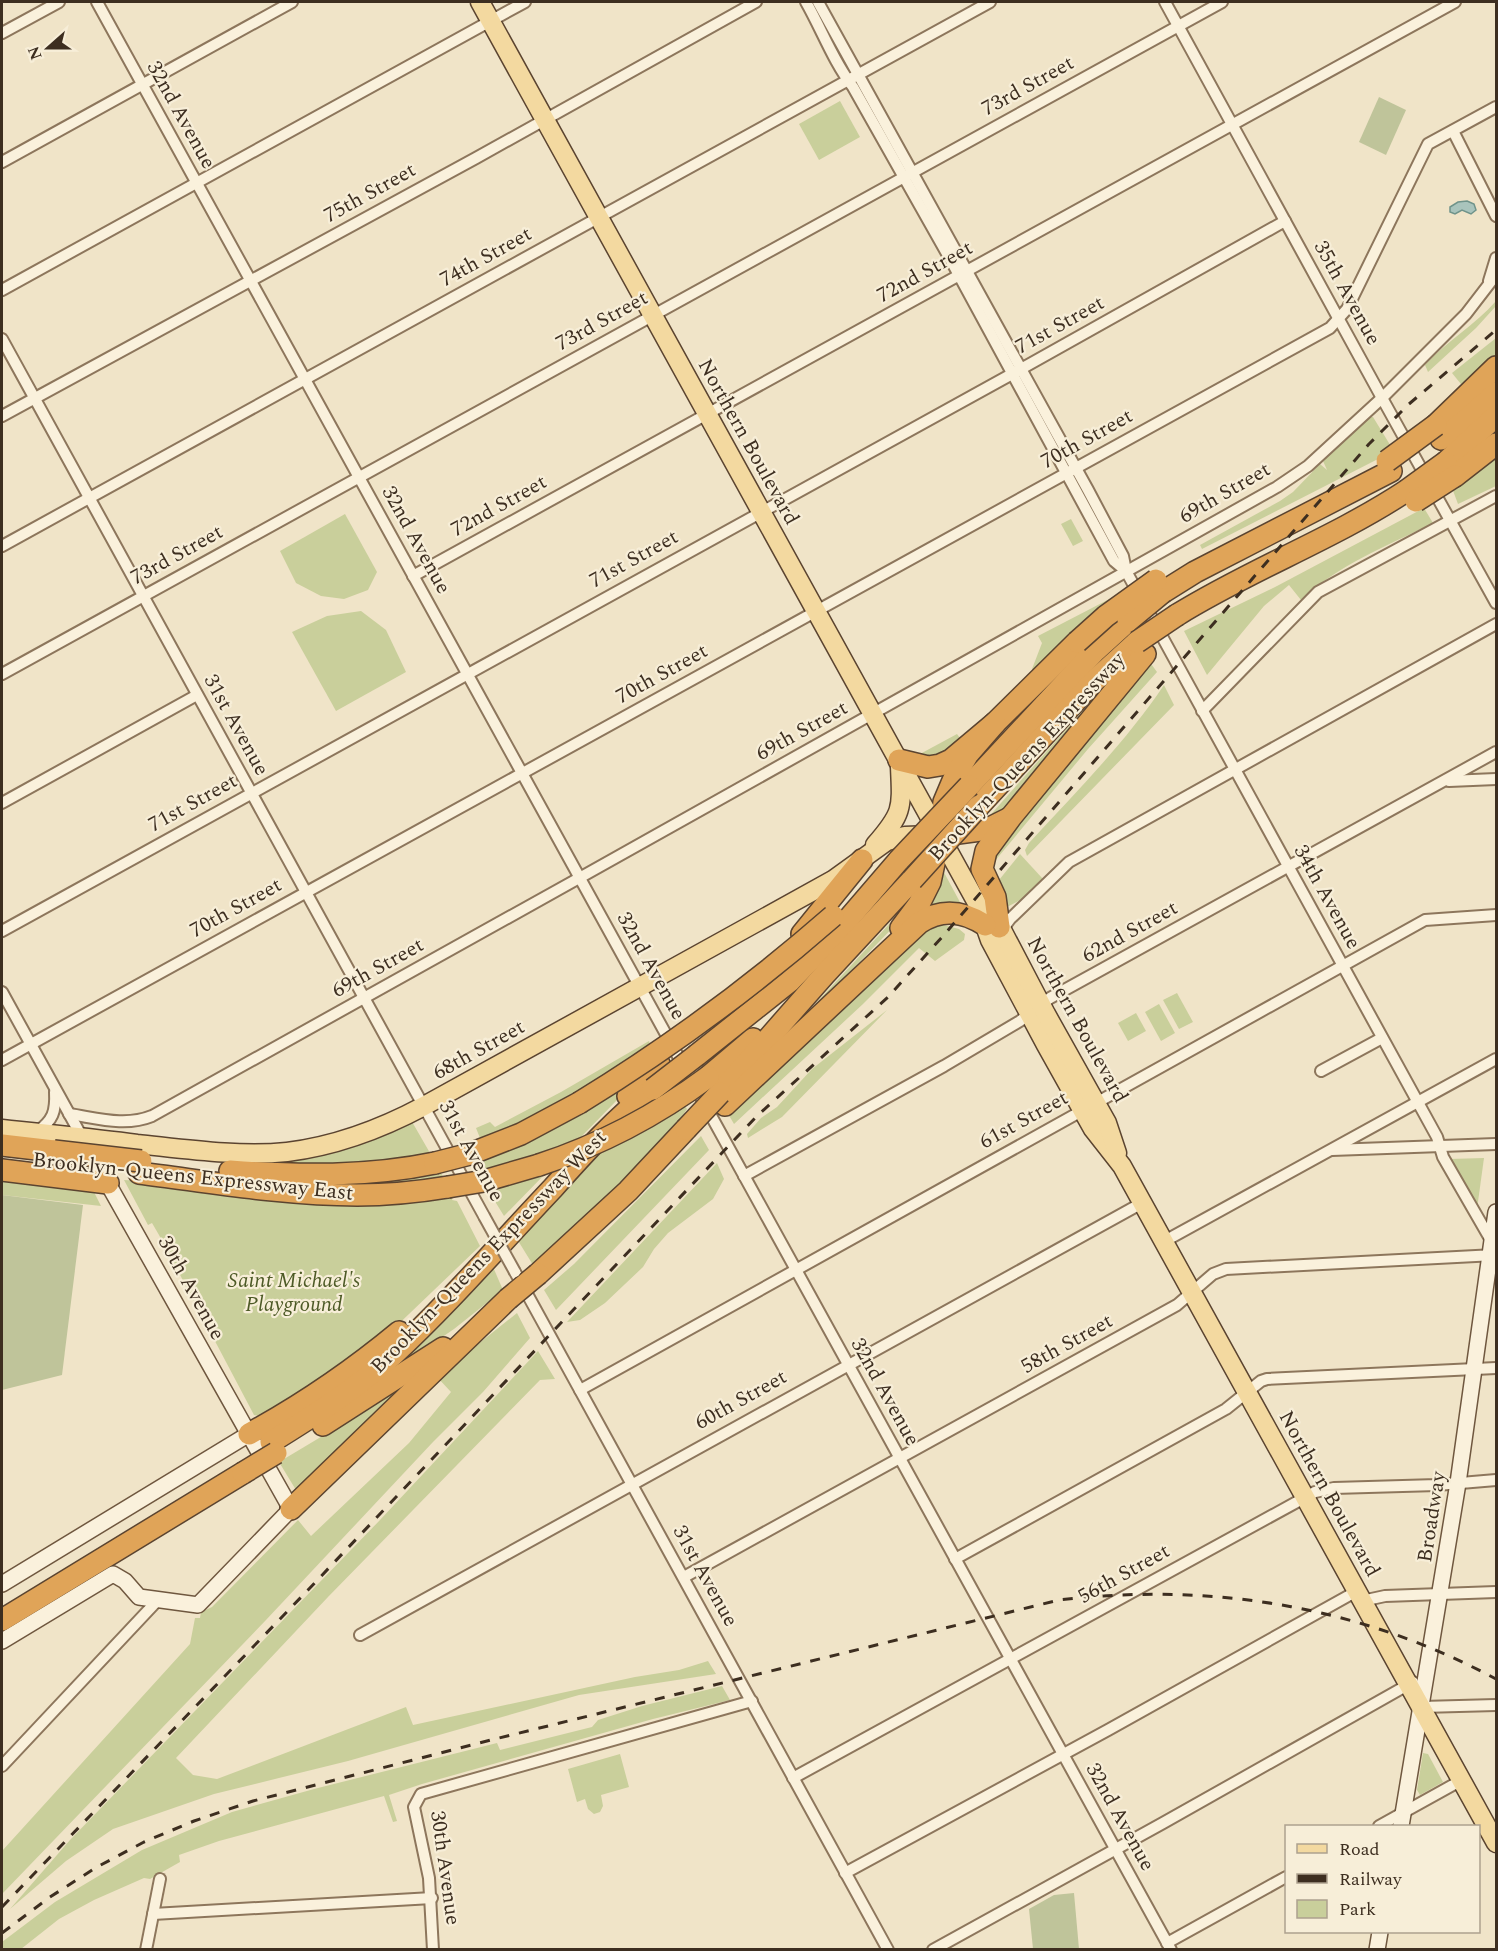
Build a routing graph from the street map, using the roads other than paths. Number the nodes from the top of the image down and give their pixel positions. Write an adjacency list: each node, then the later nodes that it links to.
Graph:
1 (59, 2): 15 (street)
2 (97, 2): 18 (street, 32nd Avenue)
3 (292, 2): 18 (street)
4 (480, 2): 13 (main road, Northern Boulevard)
5 (525, 2): 13 (street)
6 (756, 2): 20 (street, 75th Street)
7 (806, 2): 17 (street, 34th Avenue)
8 (818, 2): 16 (street, 34th Avenue)
9 (990, 2): 16 (street, 74th Street)
10 (1165, 2): 14 (street, 35th Avenue)
11 (1222, 2): 14 (street, 73rd Street)
12 (1455, 2): 21 (street, 72nd Street)
13 (490, 21): 20 (main road, Northern Boulevard); 25 (street)
14 (1178, 25): 21 (street, 35th Avenue); 24 (street, 73rd Street)
15 (2, 33)
16 (858, 74): 17 (street, 74th Street); 24 (street, 34th Avenue)
17 (848, 80): 24 (street, 34th Avenue); 27 (street, 74th Street)
18 (142, 84): 23 (street); 25 (street, 32nd Avenue)
19 (1497, 107): 22 (street)
20 (544, 119): 27 (main road, Northern Boulevard); 32 (street, 75th Street)
21 (1233, 126): 28 (street, 35th Avenue); 30 (street, 72nd Street)
22 (1453, 131): 26 (street); 36 (street)
23 (2, 162)
24 (907, 175): 30 (street, 34th Avenue); 35 (street, 73rd Street)
25 (196, 182): 32 (street, 32nd Avenue); 34 (street)
26 (1497, 216)
27 (598, 218): 35 (main road, Northern Boulevard); 40 (street, 74th Street)
28 (1285, 221): 36 (street, 35th Avenue); 39 (street, 71st Street)
29 (1497, 258): 33 (street)
30 (962, 273): 39 (street, 34th Avenue); 44 (street, 72nd Street)
31 (1497, 275): 33 (street, 69th Street)
32 (251, 281): 40 (street, 32nd Avenue); 42 (street, 75th Street)
33 (1488, 285): 43 (street, 69th Street)
34 (2, 290)
35 (652, 316): 44 (main road, Northern Boulevard); 51 (street, 73rd Street)
36 (1338, 319): 43 (street, 35th Avenue); 50 (street, 70th Street)
37 (2, 339): 42 (street, 31st Avenue)
38 (1497, 367): 47 (highway)
39 (1016, 372): 50 (street, 34th Avenue); 54 (street, 71st Street)
40 (305, 379): 51 (street, 32nd Avenue); 53 (street, 74th Street)
41 (1497, 393): 47 (highway)
42 (34, 398): 45 (street, 75th Street); 53 (street, 31st Avenue)
43 (1382, 398): 55 (street, 35th Avenue); 57 (street, 69th Street)
44 (706, 414): 54 (main road, Northern Boulevard); 58 (street, 72nd Street)
45 (2, 416)
46 (1497, 416): 49 (highway)
47 (1438, 432): 59 (highway)
48 (1497, 444): 49 (highway)
49 (1450, 469): 64 (highway, bridge)
50 (1070, 471): 57 (street, 34th Avenue); 62 (street, 70th Street)
51 (359, 477): 58 (street, 32nd Avenue); 60 (street, 73rd Street)
52 (1497, 496): 55 (street)
53 (89, 498): 56 (street, 74th Street); 60 (street, 31st Avenue)
54 (761, 512): 62 (main road, Northern Boulevard); 66 (street, 71st Street)
55 (1451, 520): 61 (street, 35th Avenue); 68 (street)
56 (2, 546)
57 (1126, 571): 68 (street, 34th Avenue); 69 (street, 69th Street)
58 (413, 576): 66 (street, 32nd Avenue)
59 (1160, 586): 70 (highway, bridge); 82 (highway, Brooklyn-Queens Expressway, bridge)
60 (143, 596): 65 (street, 73rd Street); 67 (street, 31st Avenue)
61 (1497, 603)
62 (816, 611): 69 (main road, Northern Boulevard); 74 (street, 70th Street)
63 (1497, 624): 73 (street)
64 (1141, 648): 79 (highway); 90 (highway, Brooklyn-Queens Expressway, bridge)
65 (2, 674)
66 (467, 674): 74 (street, 32nd Avenue); 77 (street, 71st Street)
67 (198, 695): 77 (street, 31st Avenue); 78 (street)
68 (1202, 711): 73 (street, 34th Avenue)
69 (873, 714): 72 (main road, Northern Boulevard); 84 (street, 69th Street)
70 (995, 723): 72 (highway); 80 (highway)
71 (1497, 752): 76 (street, 62nd Street)
72 (899, 760): 80 (main road, Northern Boulevard); 81 (main road)
73 (1234, 769): 83 (street, 34th Avenue); 87 (street)
74 (522, 773): 84 (street, 32nd Avenue); 85 (street, 70th Street)
75 (1497, 779): 76 (street, 62nd Street)
76 (1444, 781): 83 (street, 62nd Street)
77 (251, 793): 85 (street, 31st Avenue); 88 (street, 71st Street)
78 (2, 803)
79 (1011, 817): 80 (highway); 87 (highway)
80 (940, 835): 81 (main road); 87 (main road, Northern Boulevard); 91 (highway)
81 (862, 860): 92 (main road, 68th Street); 95 (highway)
82 (899, 860): 95 (highway, Brooklyn-Queens Expressway East, bridge); 99 (highway, Brooklyn-Queens Expressway West)
83 (1289, 867): 89 (street, 34th Avenue); 96 (street, 62nd Street)
84 (580, 878): 92 (street, 32nd Avenue); 94 (street, 69th Street)
85 (306, 892): 94 (street, 31st Avenue); 98 (street, 70th Street)
86 (1497, 915): 89 (street, 61st Street)
87 (996, 927): 91 (highway); 96 (main road, Northern Boulevard)
88 (2, 931)
89 (1342, 965): 97 (street, 34th Avenue); 107 (street, 61st Street)
90 (825, 974): 104 (highway, Brooklyn-Queens Expressway West)
91 (862, 974): 104 (highway)
92 (639, 986): 106 (main road, 68th Street); 121 (street, 32nd Avenue)
93 (2, 992): 98 (street, 30th Avenue)
94 (364, 998): 106 (street, 31st Avenue); 108 (street, 69th Street)
95 (719, 1009): 99 (highway); 118 (highway, Brooklyn-Queens Expressway East, bridge)
96 (1036, 1010): 107 (main road, Northern Boulevard); 121 (street, 62nd Street)
97 (1382, 1038): 102 (street); 105 (street, 34th Avenue)
98 (30, 1044): 101 (street, 70th Street); 103 (street, 30th Avenue)
99 (693, 1046): 119 (highway, Brooklyn-Queens Expressway West, bridge); 119 (highway)
100 (1497, 1059): 105 (street)
101 (2, 1060)
102 (1321, 1071)
103 (55, 1088): 108 (street, 30th Avenue); 110 (street)
104 (718, 1092): 118 (highway, Brooklyn-Queens Expressway East, bridge); 130 (highway, Brooklyn-Queens Expressway West, bridge)
105 (1418, 1102): 114 (street, 34th Avenue); 115 (street)
106 (424, 1106): 111 (main road, 68th Street); 134 (street, 31st Avenue, bridge)
107 (1089, 1106): 123 (main road, Northern Boulevard); 128 (street, 61st Street)
108 (69, 1114): 111 (street, 30th Avenue)
109 (2, 1129): 110 (main road, 68th Street)
110 (36, 1133): 111 (main road, 68th Street)
111 (82, 1137): 122 (street, 30th Avenue)
112 (2, 1144): 117 (highway, Brooklyn-Queens Expressway East)
113 (1497, 1144): 114 (street)
114 (1440, 1147): 115 (street); 126 (street, 34th Avenue)
115 (1329, 1150): 125 (street)
116 (2, 1157): 117 (highway, Brooklyn-Queens Expressway East)
117 (53, 1157): 118 (highway, Brooklyn-Queens Expressway East)
118 (140, 1167)
119 (570, 1169): 127 (highway, Brooklyn-Queens Expressway West)
120 (2, 1170): 122 (highway)
121 (744, 1176): 128 (street, 32nd Avenue)
122 (108, 1183): 136 (street, 30th Avenue)
123 (1142, 1203): 125 (main road, Northern Boulevard); 131 (street, 60th Street)
124 (1497, 1212): 126 (street, Broadway)
125 (1163, 1242): 129 (main road, Northern Boulevard)
126 (1493, 1251): 129 (street, 58th Street); 133 (street, Broadway)
127 (483, 1263): 136 (highway); 137 (highway, Brooklyn-Queens Expressway West)
128 (796, 1271): 131 (street, 32nd Avenue); 134 (street, 61st Street)
129 (1192, 1292): 135 (main road, Northern Boulevard); 138 (street, 58th Street)
130 (508, 1299): 137 (highway, Brooklyn-Queens Expressway West); 144 (highway)
131 (848, 1364): 138 (street, 32nd Avenue); 141 (street, 60th Street)
132 (1497, 1368): 133 (street)
133 (1475, 1369): 135 (street); 142 (street, Broadway)
134 (580, 1390): 141 (street, 31st Avenue)
135 (1246, 1393): 143 (main road, Northern Boulevard); 145 (street)
136 (249, 1434): 144 (street, 30th Avenue); 147 (street)
137 (274, 1448): 139 (highway, Brooklyn-Queens Expressway West, bridge)
138 (900, 1459): 145 (street, 32nd Avenue); 146 (street, 58th Street)
139 (240, 1468): 152 (highway, Brooklyn-Queens Expressway West); 153 (highway, Brooklyn-Queens Expressway West)
140 (1497, 1480): 142 (street, 56th Street)
141 (632, 1483): 146 (street, 31st Avenue); 154 (street, 60th Street)
142 (1458, 1483): 143 (street, 56th Street); 149 (street, Broadway)
143 (1306, 1496): 150 (main road, Northern Boulevard); 156 (street, 56th Street)
144 (291, 1509): 151 (street)
145 (955, 1559): 156 (street, 32nd Avenue)
146 (684, 1577): 159 (street, 31st Avenue)
147 (2, 1584)
148 (1497, 1592): 149 (street)
149 (1441, 1594): 150 (street); 157 (street, Broadway)
150 (1359, 1596): 158 (main road, Northern Boulevard); 162 (street)
151 (157, 1601): 155 (street); 163 (street)
152 (2, 1605)
153 (2, 1620)
154 (360, 1635)
155 (2, 1641)
156 (1011, 1659): 162 (street, 32nd Avenue); 164 (street, 56th Street)
157 (1427, 1675): 158 (street); 161 (street, Broadway)
158 (1409, 1684): 161 (main road, Northern Boulevard); 169 (street)
159 (752, 1701): 164 (street, 31st Avenue); 173 (street, 30th Avenue)
160 (1497, 1705): 161 (street)
161 (1422, 1707): 165 (main road, Northern Boulevard); 166 (street, Broadway)
162 (1063, 1754): 169 (street, 32nd Avenue); 170 (street)
163 (2, 1766)
164 (793, 1778): 170 (street, 31st Avenue)
165 (1462, 1780): 166 (street); 168 (main road, Northern Boulevard)
166 (1402, 1820): 167 (street)
167 (1386, 1825)
168 (1497, 1843)
169 (1116, 1850): 176 (street, 32nd Avenue); 180 (street)
170 (845, 1873): 179 (street, 31st Avenue)
171 (1285, 1878): 176 (street)
172 (159, 1879): 174 (street)
173 (432, 1898): 174 (street); 178 (street, 30th Avenue)
174 (153, 1914): 177 (street)
175 (1380, 1933): 181 (street)
176 (1169, 1946)
177 (146, 1950)
178 (433, 1950)
179 (888, 1950)
180 (933, 1950)
181 (1377, 1950)

